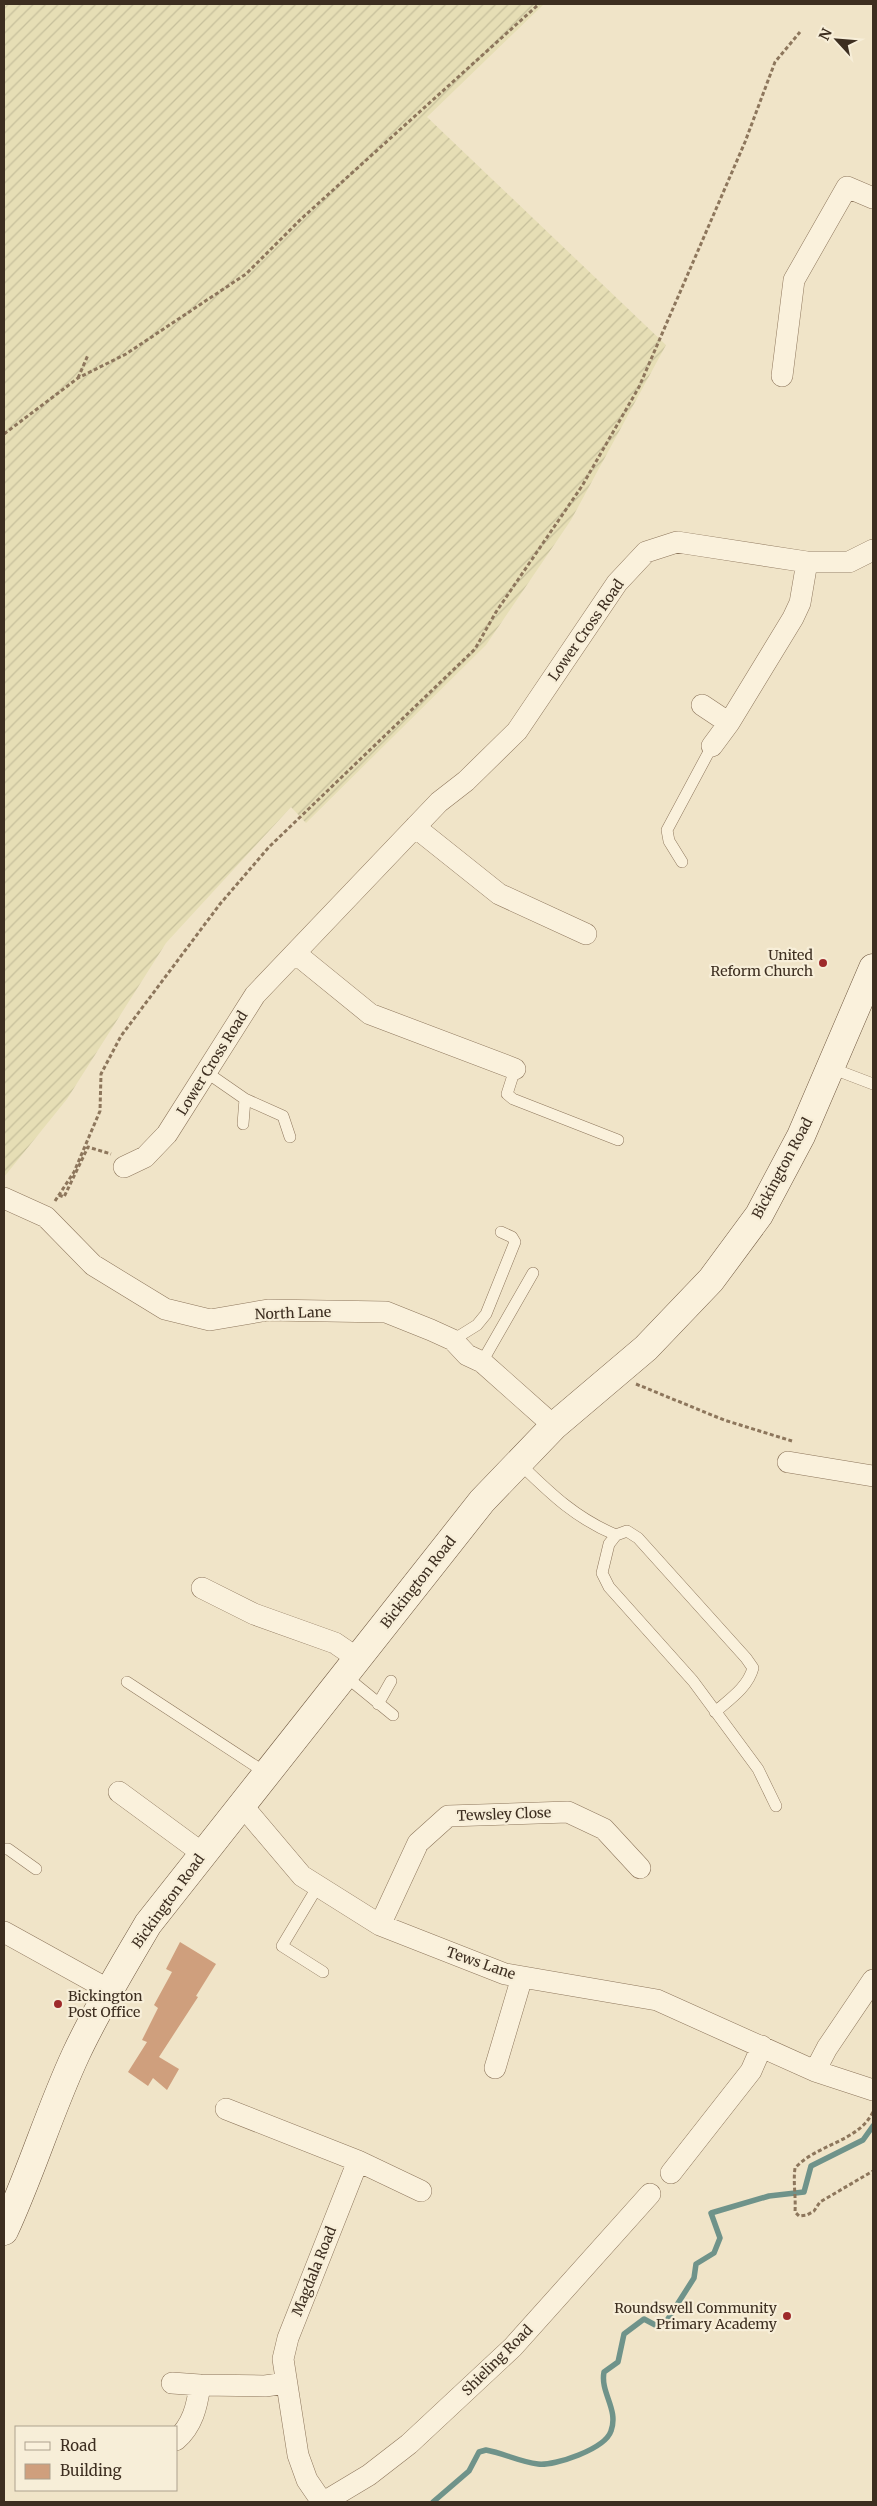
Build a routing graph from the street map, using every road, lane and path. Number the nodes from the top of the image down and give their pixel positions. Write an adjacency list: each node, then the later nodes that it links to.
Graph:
1 (539, 4): 6 (path)
2 (800, 32): 27 (path)
3 (873, 198): 5 (street)
4 (88, 355): 6 (path)
5 (782, 376)
6 (78, 378): 7 (path)
7 (4, 434)
8 (873, 550): 9 (street, Lower Cross Road)
9 (807, 562): 11 (street); 13 (street, Lower Cross Road)
10 (702, 705): 11 (street)
11 (728, 724): 12 (street)
12 (712, 746): 14 (lane)
13 (414, 827): 15 (street); 16 (street, Lower Cross Road)
14 (682, 862)
15 (586, 934)
16 (294, 953): 19 (street); 20 (street, Lower Cross Road)
17 (873, 968): 18 (main road, Bickington Road)
18 (830, 1068): 21 (lane); 34 (main road, Bickington Road)
19 (515, 1069): 25 (lane)
20 (206, 1072): 22 (lane); 26 (street, Lower Cross Road)
21 (873, 1084)
22 (245, 1099): 23 (lane); 24 (lane)
23 (243, 1124)
24 (290, 1137)
25 (618, 1140)
26 (130, 1164): 27 (path)
27 (59, 1195): 29 (path)
28 (4, 1198): 29 (street, North Lane)
29 (46, 1217): 32 (street, North Lane)
30 (501, 1232): 32 (lane)
31 (533, 1273): 33 (lane)
32 (453, 1340): 33 (street, North Lane)
33 (482, 1362): 35 (street, North Lane)
34 (617, 1372): 35 (main road, Bickington Road); 36 (path)
35 (554, 1426): 38 (main road, Bickington Road)
36 (800, 1443)
37 (788, 1462): 39 (street)
38 (519, 1463): 40 (lane); 42 (main road, Bickington Road)
39 (873, 1476)
40 (616, 1534): 46 (lane); 46 (lane)
41 (202, 1588): 42 (street)
42 (350, 1667): 45 (lane); 48 (main road, Bickington Road)
43 (127, 1682): 48 (lane)
44 (390, 1682): 45 (lane)
45 (378, 1704): 47 (lane)
46 (715, 1712): 51 (lane)
47 (393, 1715)
48 (266, 1773): 50 (main road, Bickington Road)
49 (119, 1792): 53 (street)
50 (241, 1804): 53 (main road, Bickington Road); 56 (street, Tews Lane)
51 (776, 1806)
52 (4, 1849): 55 (lane)
53 (202, 1853): 62 (main road, Bickington Road)
54 (640, 1868): 57 (street, Tewsley Close)
55 (36, 1869)
56 (318, 1886): 57 (street, Tews Lane); 59 (lane)
57 (380, 1925): 60 (street, Tews Lane)
58 (4, 1932): 62 (street)
59 (323, 1972)
60 (522, 1978): 63 (street, Tews Lane); 64 (street)
61 (873, 1980): 65 (street)
62 (109, 1990): 74 (main road, Bickington Road)
63 (762, 2046): 65 (street, Tews Lane); 71 (street)
64 (495, 2068)
65 (815, 2071): 66 (street, Tews Lane)
66 (873, 2090)
67 (226, 2109): 69 (street)
68 (873, 2112): 70 (path)
69 (358, 2161): 72 (street); 76 (street, Magdala Road)
70 (873, 2171)
71 (671, 2173)
72 (421, 2191)
73 (650, 2194): 79 (street, Shieling Road)
74 (4, 2231)
75 (172, 2383): 77 (street)
76 (286, 2383): 77 (street); 79 (street, Magdala Road)
77 (200, 2385): 78 (street)
78 (178, 2438)
79 (323, 2502)

